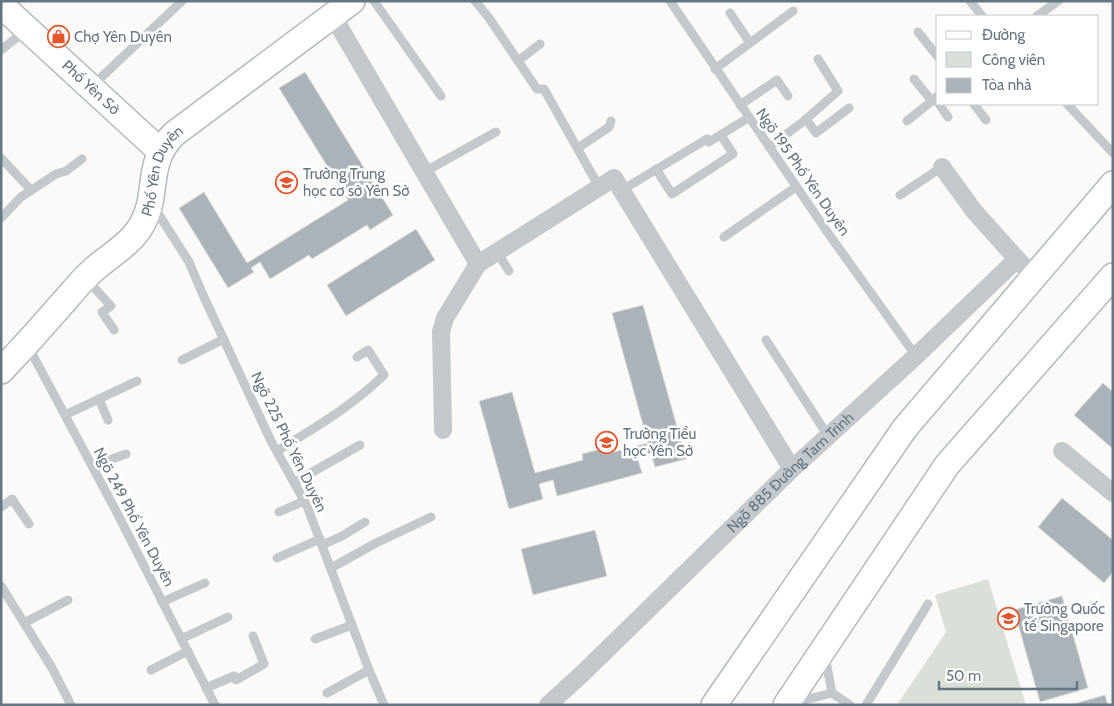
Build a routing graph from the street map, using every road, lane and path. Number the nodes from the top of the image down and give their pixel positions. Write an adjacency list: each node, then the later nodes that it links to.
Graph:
1 (182, 1): 24 (lane)
2 (352, 1): 13 (street, Phố Yên Duyên)
3 (374, 1): 25 (lane)
4 (475, 1): 21 (lane)
5 (670, 1): 22 (lane, Ngõ 195 Phố Yên Duyên)
6 (970, 1): 11 (lane)
7 (1058, 1): 12 (lane)
8 (1, 5): 14 (street, Phố Yên Sở)
9 (793, 11): 16 (lane)
10 (730, 13): 16 (lane)
11 (981, 15)
12 (1038, 15)
13 (333, 16): 43 (street, Phố Yên Duyên); 49 (street)
14 (27, 29): 18 (lane); 24 (street, Phố Yên Sở)
15 (918, 32): 19 (lane)
16 (750, 43): 22 (lane)
17 (540, 44): 21 (lane)
18 (1, 50)
19 (936, 54)
20 (818, 59): 35 (lane)
21 (518, 61): 41 (lane)
22 (715, 69): 31 (lane, Ngõ 195 Phố Yên Duyên)
23 (914, 79): 27 (lane)
24 (90, 88): 43 (street, Phố Yên Sở)
25 (441, 96)
26 (788, 96): 31 (lane)
27 (936, 100): 38 (lane)
28 (940, 105): 33 (lane)
29 (975, 105): 36 (lane)
30 (1068, 105): 44 (lane)
31 (740, 106): 34 (lane, Ngõ 195 Phố Yên Duyên)
32 (849, 108): 35 (lane)
33 (948, 117)
34 (748, 118): 40 (lane); 42 (lane, Ngõ 195 Phố Yên Duyên)
35 (806, 119): 42 (lane)
36 (986, 120)
37 (612, 121): 41 (lane)
38 (907, 121)
39 (496, 132): 49 (lane)
40 (721, 135): 48 (lane); 48 (lane)
41 (578, 148): 51 (lane)
42 (769, 148): 52 (lane, Ngõ 195 Phố Yên Duyên)
43 (160, 151): 56 (street, Phố Yên Duyên)
44 (1113, 153)
45 (1, 158): 53 (lane)
46 (82, 159): 53 (lane)
47 (942, 167): 55 (lane); 60 (street)
48 (656, 170): 54 (lane)
49 (424, 172): 61 (street)
50 (1113, 184): 64 (street)
51 (599, 187): 54 (street); 59 (street)
52 (796, 187): 58 (lane); 70 (lane, Ngõ 195 Phố Yên Duyên)
53 (31, 190): 57 (lane)
54 (622, 190): 87 (street)
55 (900, 196)
56 (149, 201): 65 (street, Phố Yên Duyên); 67 (lane, Ngõ 225 Phố Yên Duyên)
57 (1, 218)
58 (724, 237)
59 (497, 252): 61 (street); 62 (lane)
60 (1017, 259): 64 (street); 70 (street, Ngõ 885 Đường Tam Trinh)
61 (478, 264): 80 (street)
62 (508, 271)
63 (1113, 276): 110 (street)
64 (1034, 277): 121 (street)
65 (85, 278): 66 (lane); 69 (street, Phố Yên Duyên)
66 (114, 330)
67 (224, 339): 72 (lane); 83 (lane, Ngõ 225 Phố Yên Duyên)
68 (766, 340): 81 (lane)
69 (27, 343): 74 (street, Phố Yên Duyên); 78 (lane, Ngõ 249 Phố Yên Duyên)
70 (916, 356): 81 (street, Ngõ 885 Đường Tam Trinh)
71 (356, 357): 75 (lane)
72 (182, 360)
73 (392, 369): 75 (lane)
74 (1, 372)
75 (384, 375): 83 (lane)
76 (137, 382): 77 (lane)
77 (99, 399): 78 (lane); 79 (lane)
78 (65, 415): 86 (lane, Ngõ 249 Phố Yên Duyên)
79 (108, 420)
80 (443, 430)
81 (828, 436): 87 (street, Ngõ 885 Đường Tam Trinh)
82 (360, 445): 88 (lane)
83 (277, 451): 88 (lane, Ngõ 225 Phố Yên Duyên)
84 (1062, 451): 89 (street)
85 (126, 454): 86 (lane)
86 (92, 466): 102 (lane, Ngõ 249 Phố Yên Duyên)
87 (792, 470): 120 (street, Ngõ 885 Đường Tam Trinh)
88 (295, 482): 90 (lane, Ngõ 225 Phố Yên Duyên)
89 (1113, 493)
90 (304, 501): 92 (lane); 96 (lane, Ngõ 225 Phố Yên Duyên)
91 (1, 507): 95 (lane)
92 (279, 512)
93 (431, 517): 98 (lane)
94 (366, 522): 96 (lane)
95 (29, 524)
96 (321, 542): 97 (lane); 98 (lane, Ngõ 225 Phố Yên Duyên)
97 (276, 558)
98 (330, 568): 106 (lane, Ngõ 225 Phố Yên Duyên)
99 (205, 583): 102 (lane)
100 (1, 586): 105 (lane)
101 (68, 600): 105 (lane)
102 (162, 602): 108 (lane, Ngõ 249 Phố Yên Duyên)
103 (928, 604): 124 (lane)
104 (228, 617): 108 (lane)
105 (24, 623): 117 (lane)
106 (352, 625): 109 (lane); 113 (lane, Ngõ 225 Phố Yên Duyên)
107 (253, 636): 114 (lane)
108 (181, 639): 111 (lane, Ngõ 249 Phố Yên Duyên)
109 (315, 639)
110 (823, 648): 115 (lane); 122 (street)
111 (188, 651): 112 (lane); 114 (lane, Ngõ 249 Phố Yên Duyên)
112 (151, 670)
113 (369, 670): 116 (lane); 119 (lane, Ngõ 225 Phố Yên Duyên)
114 (206, 688): 118 (lane, Ngõ 249 Phố Yên Duyên)
115 (832, 693): 122 (lane); 123 (lane)
116 (326, 694)
117 (71, 705)
118 (215, 705)
119 (384, 705)
120 (548, 705)
121 (714, 705)
122 (787, 705)
123 (850, 705)
124 (866, 705)

